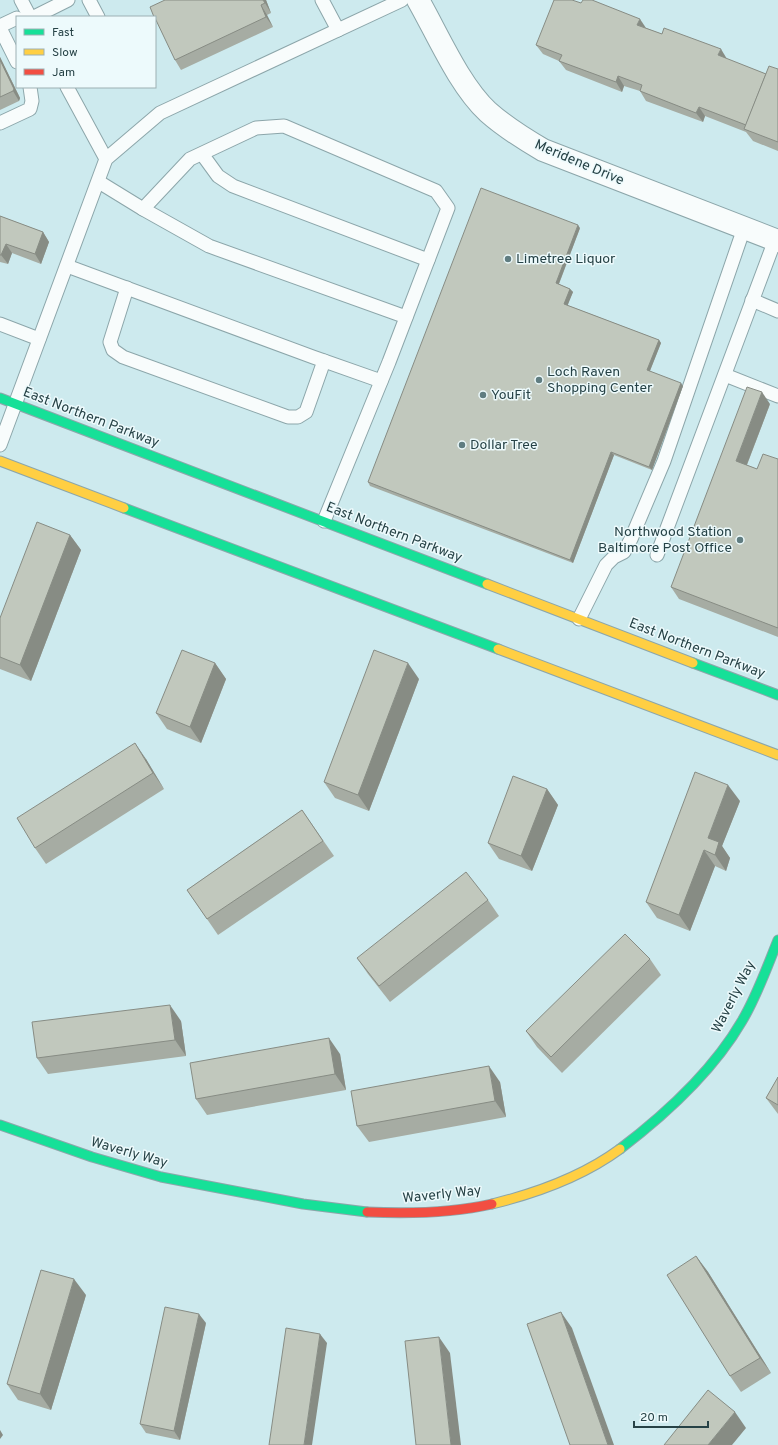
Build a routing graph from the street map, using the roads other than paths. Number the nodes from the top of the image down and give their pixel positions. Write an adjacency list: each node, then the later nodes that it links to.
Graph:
1 (21, 0): 7 (lane)
2 (68, 0): 7 (lane)
3 (89, 0): 8 (lane)
4 (322, 0): 11 (lane)
5 (402, 0): 11 (lane)
6 (418, 0): 20 (street, Meridene Drive)
7 (26, 16)
8 (97, 16)
9 (16, 20): 10 (lane)
10 (0, 27): 12 (lane)
11 (338, 30): 17 (lane)
12 (16, 60)
13 (30, 88): 15 (lane)
14 (68, 88): 17 (lane)
15 (0, 123)
16 (202, 154): 19 (lane); 22 (lane); 22 (lane)
17 (106, 159): 18 (lane)
18 (99, 182): 19 (lane); 23 (lane)
19 (144, 209): 27 (lane)
20 (744, 228): 21 (street, Meridene Drive); 40 (lane)
21 (776, 240): 25 (lane)
22 (428, 260): 27 (lane)
23 (67, 266): 24 (lane); 29 (lane)
24 (127, 288): 30 (lane); 30 (lane)
25 (752, 300): 26 (lane); 31 (lane)
26 (778, 311)
27 (406, 317): 32 (lane)
28 (0, 324): 29 (lane)
29 (39, 339): 35 (lane)
30 (324, 361): 32 (lane)
31 (725, 375): 33 (lane); 39 (lane)
32 (382, 380): 38 (lane)
33 (778, 396)
34 (0, 398): 35 (main road, East Northern Parkway)
35 (14, 403): 36 (lane); 38 (main road, East Northern Parkway)
36 (0, 446)
37 (0, 461): 42 (main road)
38 (324, 521): 40 (main road, East Northern Parkway)
39 (657, 555)
40 (579, 619): 41 (main road, East Northern Parkway)
41 (778, 695)
42 (778, 755)
43 (778, 940): 44 (main road, Waverly Way)
44 (0, 1125)

